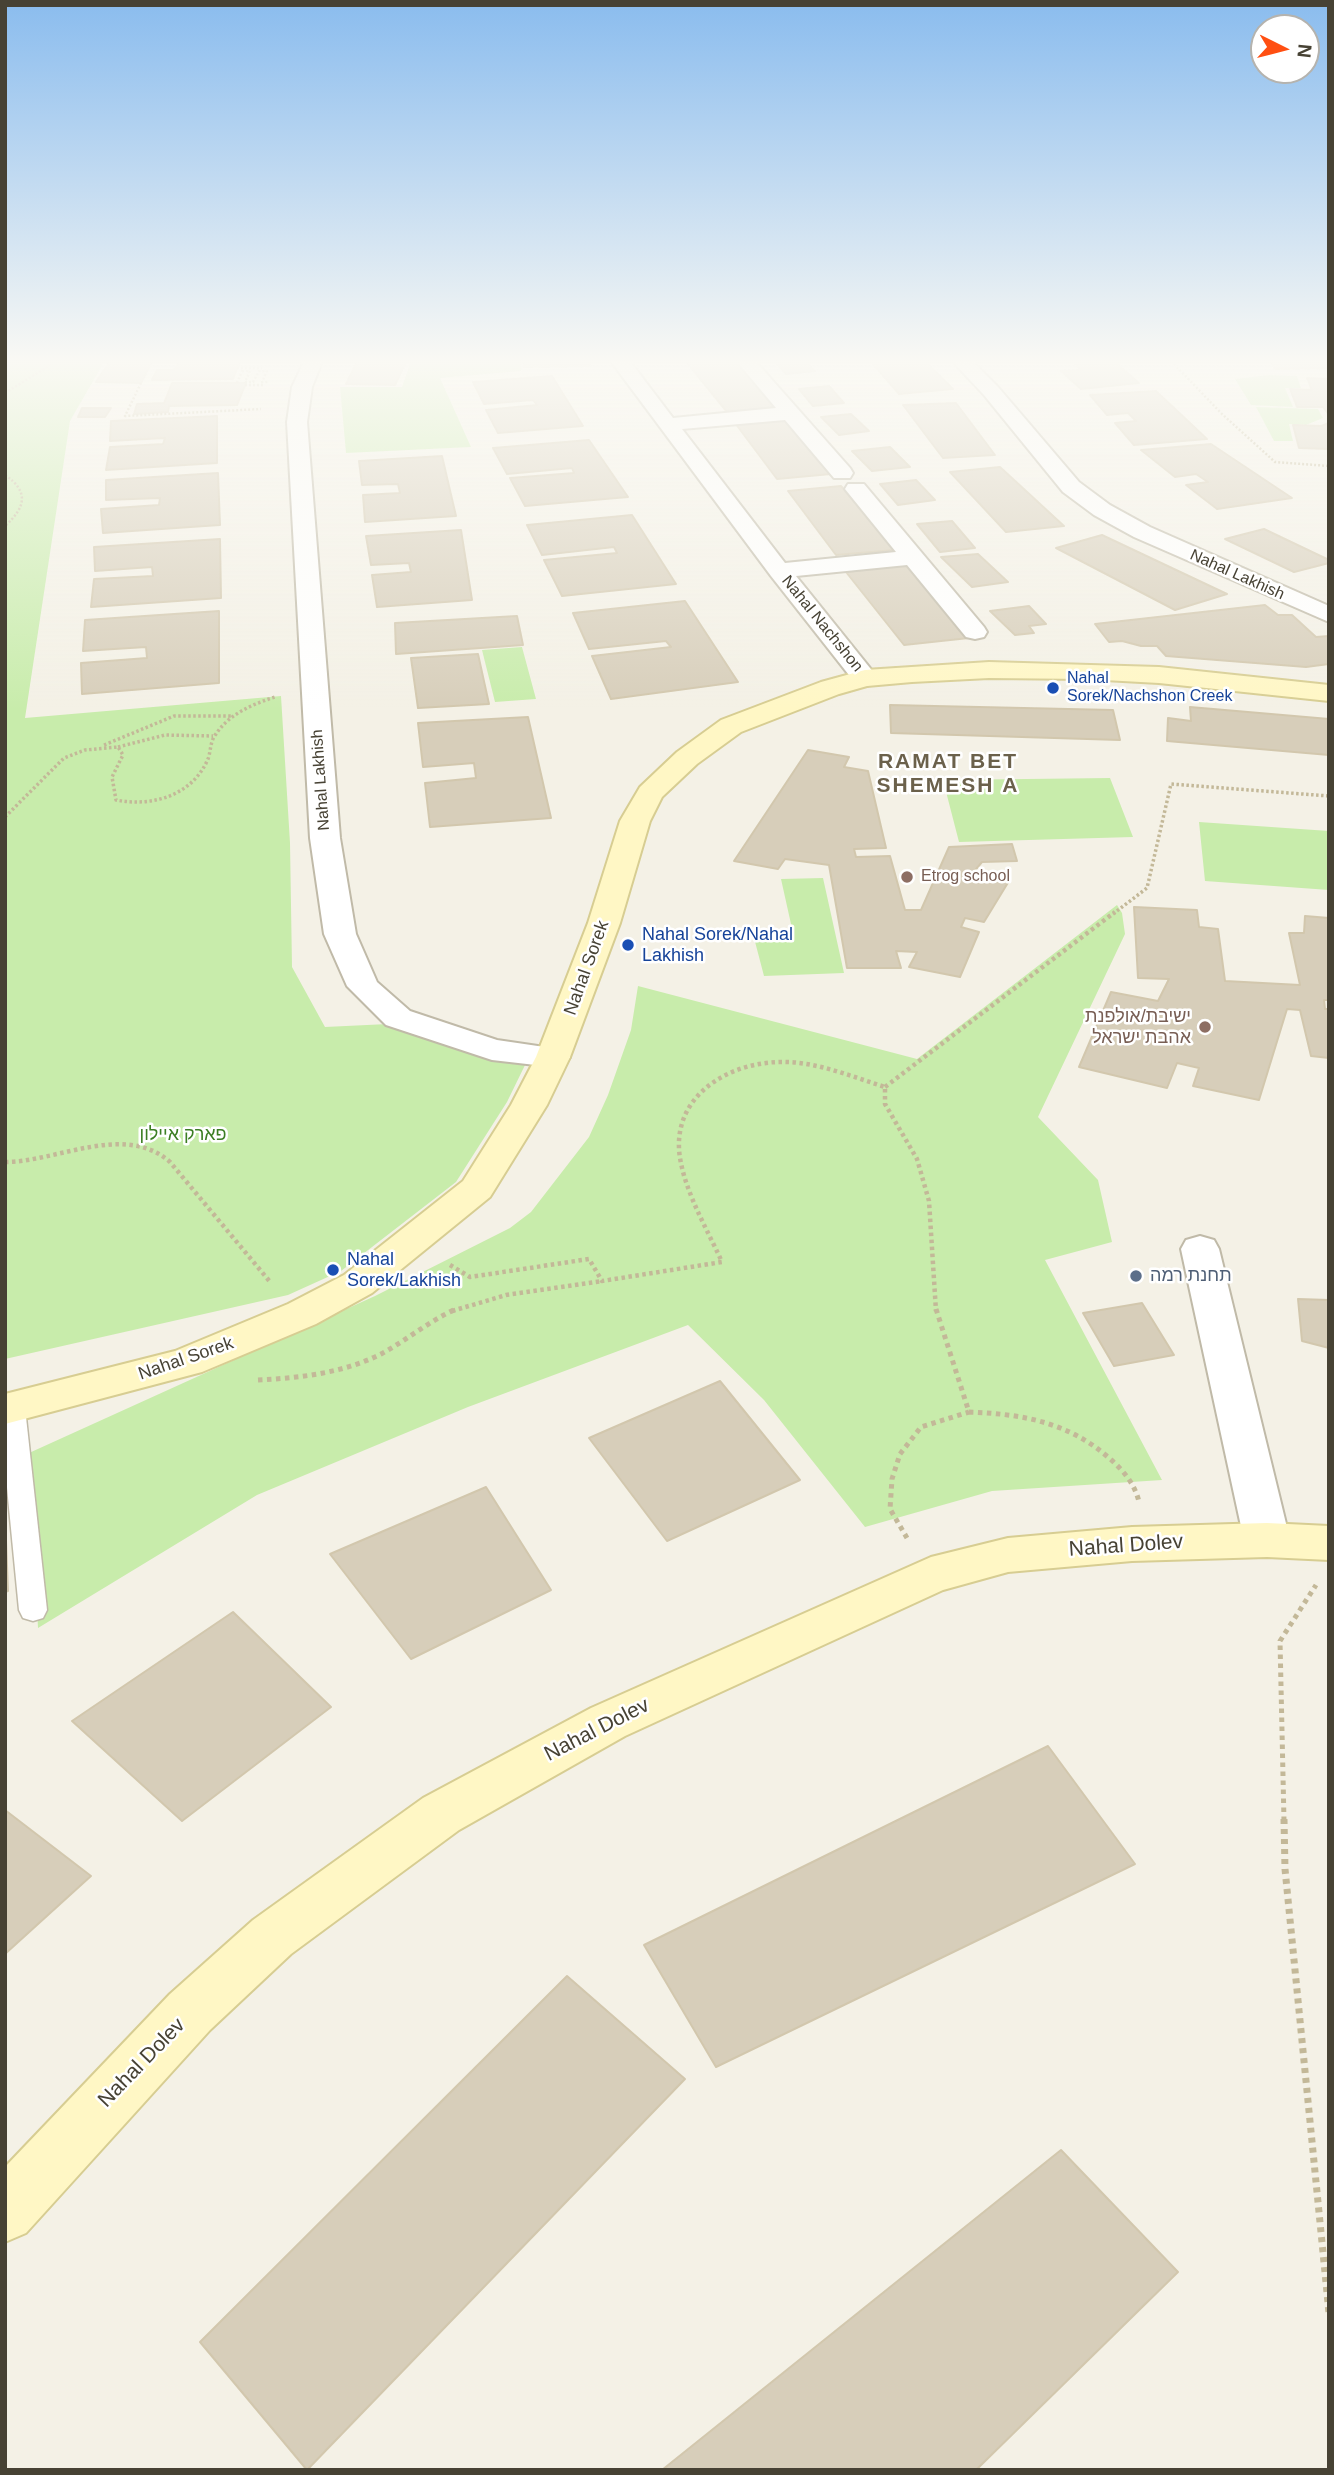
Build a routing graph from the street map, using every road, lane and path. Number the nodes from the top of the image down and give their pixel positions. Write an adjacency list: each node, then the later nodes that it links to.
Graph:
1 (11, 480): 6 (path)
2 (301, 480): 15 (street, Nahal Lakhish)
3 (711, 480): 8 (street, Nahal Nachshon)
4 (848, 480): 7 (street)
5 (1066, 480): 9 (street, Nahal Lakhish)
6 (5, 526)
7 (912, 557): 8 (street, Nahal Nachshon); 10 (street)
8 (779, 571): 12 (street, Nahal Nachshon)
9 (1329, 615)
10 (975, 632)
11 (1329, 676): 13 (street, Nahal Sorek)
12 (865, 678): 13 (street, Nahal Sorek); 22 (street, Nahal Sorek)
13 (1205, 680): 14 (street, Nahal Sorek)
14 (1329, 693)
15 (314, 695): 16 (path); 22 (street, Nahal Lakhish)
16 (233, 716): 17 (path); 19 (path)
17 (213, 736): 18 (path); 18 (path)
18 (118, 747): 19 (path)
19 (98, 748): 21 (path)
20 (1329, 796): 23 (path)
21 (5, 817)
22 (553, 1057): 28 (street, Nahal Sorek)
23 (885, 1087): 27 (path); 31 (path)
24 (5, 1162): 28 (path)
25 (1200, 1249): 33 (street)
26 (445, 1262): 27 (path)
27 (602, 1281): 29 (path)
28 (302, 1314): 30 (street, Nahal Sorek)
29 (251, 1380)
30 (8, 1408): 32 (lane)
31 (969, 1412): 34 (path); 36 (path)
32 (12, 1480): 37 (lane)
33 (1267, 1540): 34 (street, Nahal Dolev); 35 (street, Nahal Dolev)
34 (1132, 1544): 36 (street, Nahal Dolev)
35 (1325, 1559): 39 (path)
36 (931, 1575): 38 (street, Nahal Dolev)
37 (33, 1610)
38 (5, 2212)
39 (1329, 2314)

